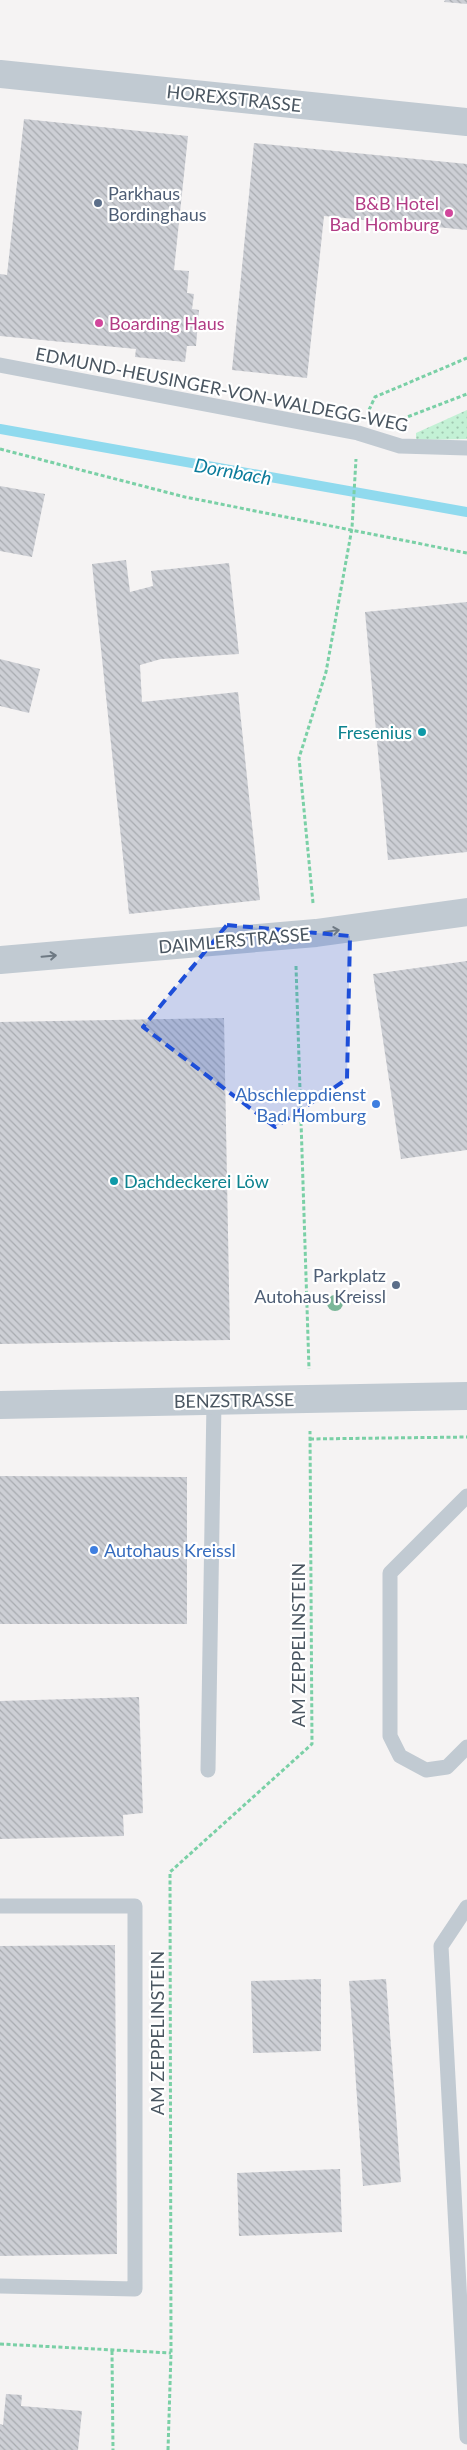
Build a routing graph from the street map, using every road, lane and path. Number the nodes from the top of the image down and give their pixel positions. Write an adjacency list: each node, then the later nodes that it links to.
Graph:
1 (0, 74): 2 (street, HOREXSTRASSE)
2 (467, 122)
3 (467, 358): 7 (path, AM ZEPPELINSTEIN)
4 (0, 365): 7 (lane, EDMUND-HEUSINGER-VON-WALDEGG-WEG)
5 (467, 394): 6 (path)
6 (403, 418)
7 (358, 433): 8 (lane, EDMUND-HEUSINGER-VON-WALDEGG-WEG); 10 (path, AM ZEPPELINSTEIN)
8 (467, 448)
9 (0, 449): 10 (path)
10 (352, 528): 11 (path); 13 (path, AM ZEPPELINSTEIN)
11 (467, 553)
12 (467, 912): 13 (street, DAIMLERSTRASSE, one-way to 12)
13 (305, 934): 14 (street, DAIMLERSTRASSE, one-way to 13); 16 (path, AM ZEPPELINSTEIN)
14 (0, 960)
15 (467, 1396): 16 (street, BENZSTRASSE)
16 (310, 1399): 17 (street, BENZSTRASSE); 20 (path, AM ZEPPELINSTEIN)
17 (214, 1401): 18 (street, BENZSTRASSE); 23 (lane)
18 (0, 1405)
19 (467, 1437): 20 (path)
20 (310, 1439): 29 (path, AM ZEPPELINSTEIN)
21 (467, 1496): 22 (lane)
22 (467, 1747)
23 (208, 1770)
24 (0, 1906): 26 (lane)
25 (467, 1906): 30 (lane)
26 (0, 2286)
27 (0, 2344): 28 (path)
28 (112, 2351): 29 (path); 31 (path)
29 (171, 2353): 32 (path, AM ZEPPELINSTEIN)
30 (467, 2437)
31 (113, 2450)
32 (168, 2450)

